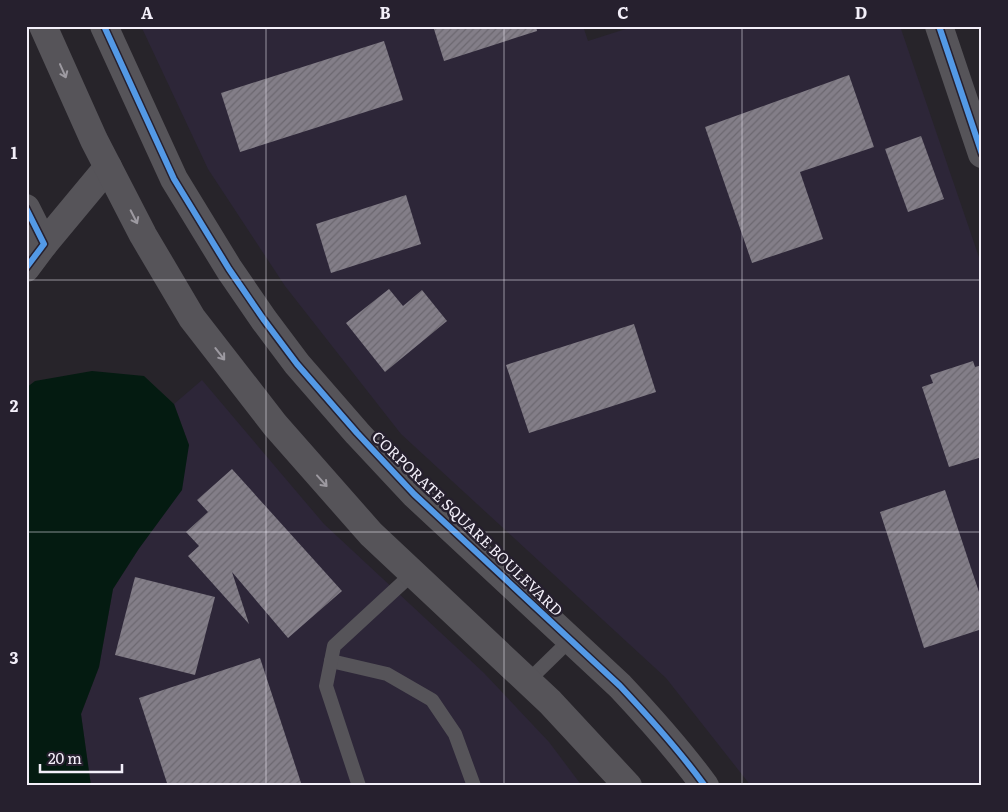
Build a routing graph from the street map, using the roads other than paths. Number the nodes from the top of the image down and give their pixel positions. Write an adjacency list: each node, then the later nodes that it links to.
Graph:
1 (43, 26): 5 (street, one-way to 5)
2 (104, 26): 10 (street, CORPORATE SQUARE BOULEVARD)
3 (939, 26): 4 (street)
4 (982, 154)
5 (108, 167): 7 (street); 9 (street, one-way to 9)
6 (26, 208): 7 (street)
7 (44, 244): 8 (street)
8 (26, 268)
9 (412, 574): 11 (lane); 12 (street)
10 (570, 640): 12 (lane); 16 (street, CORPORATE SQUARE BOULEVARD)
11 (331, 661): 13 (lane); 14 (lane)
12 (528, 682): 15 (street)
13 (359, 786)
14 (474, 786)
15 (628, 786)
16 (705, 786)

